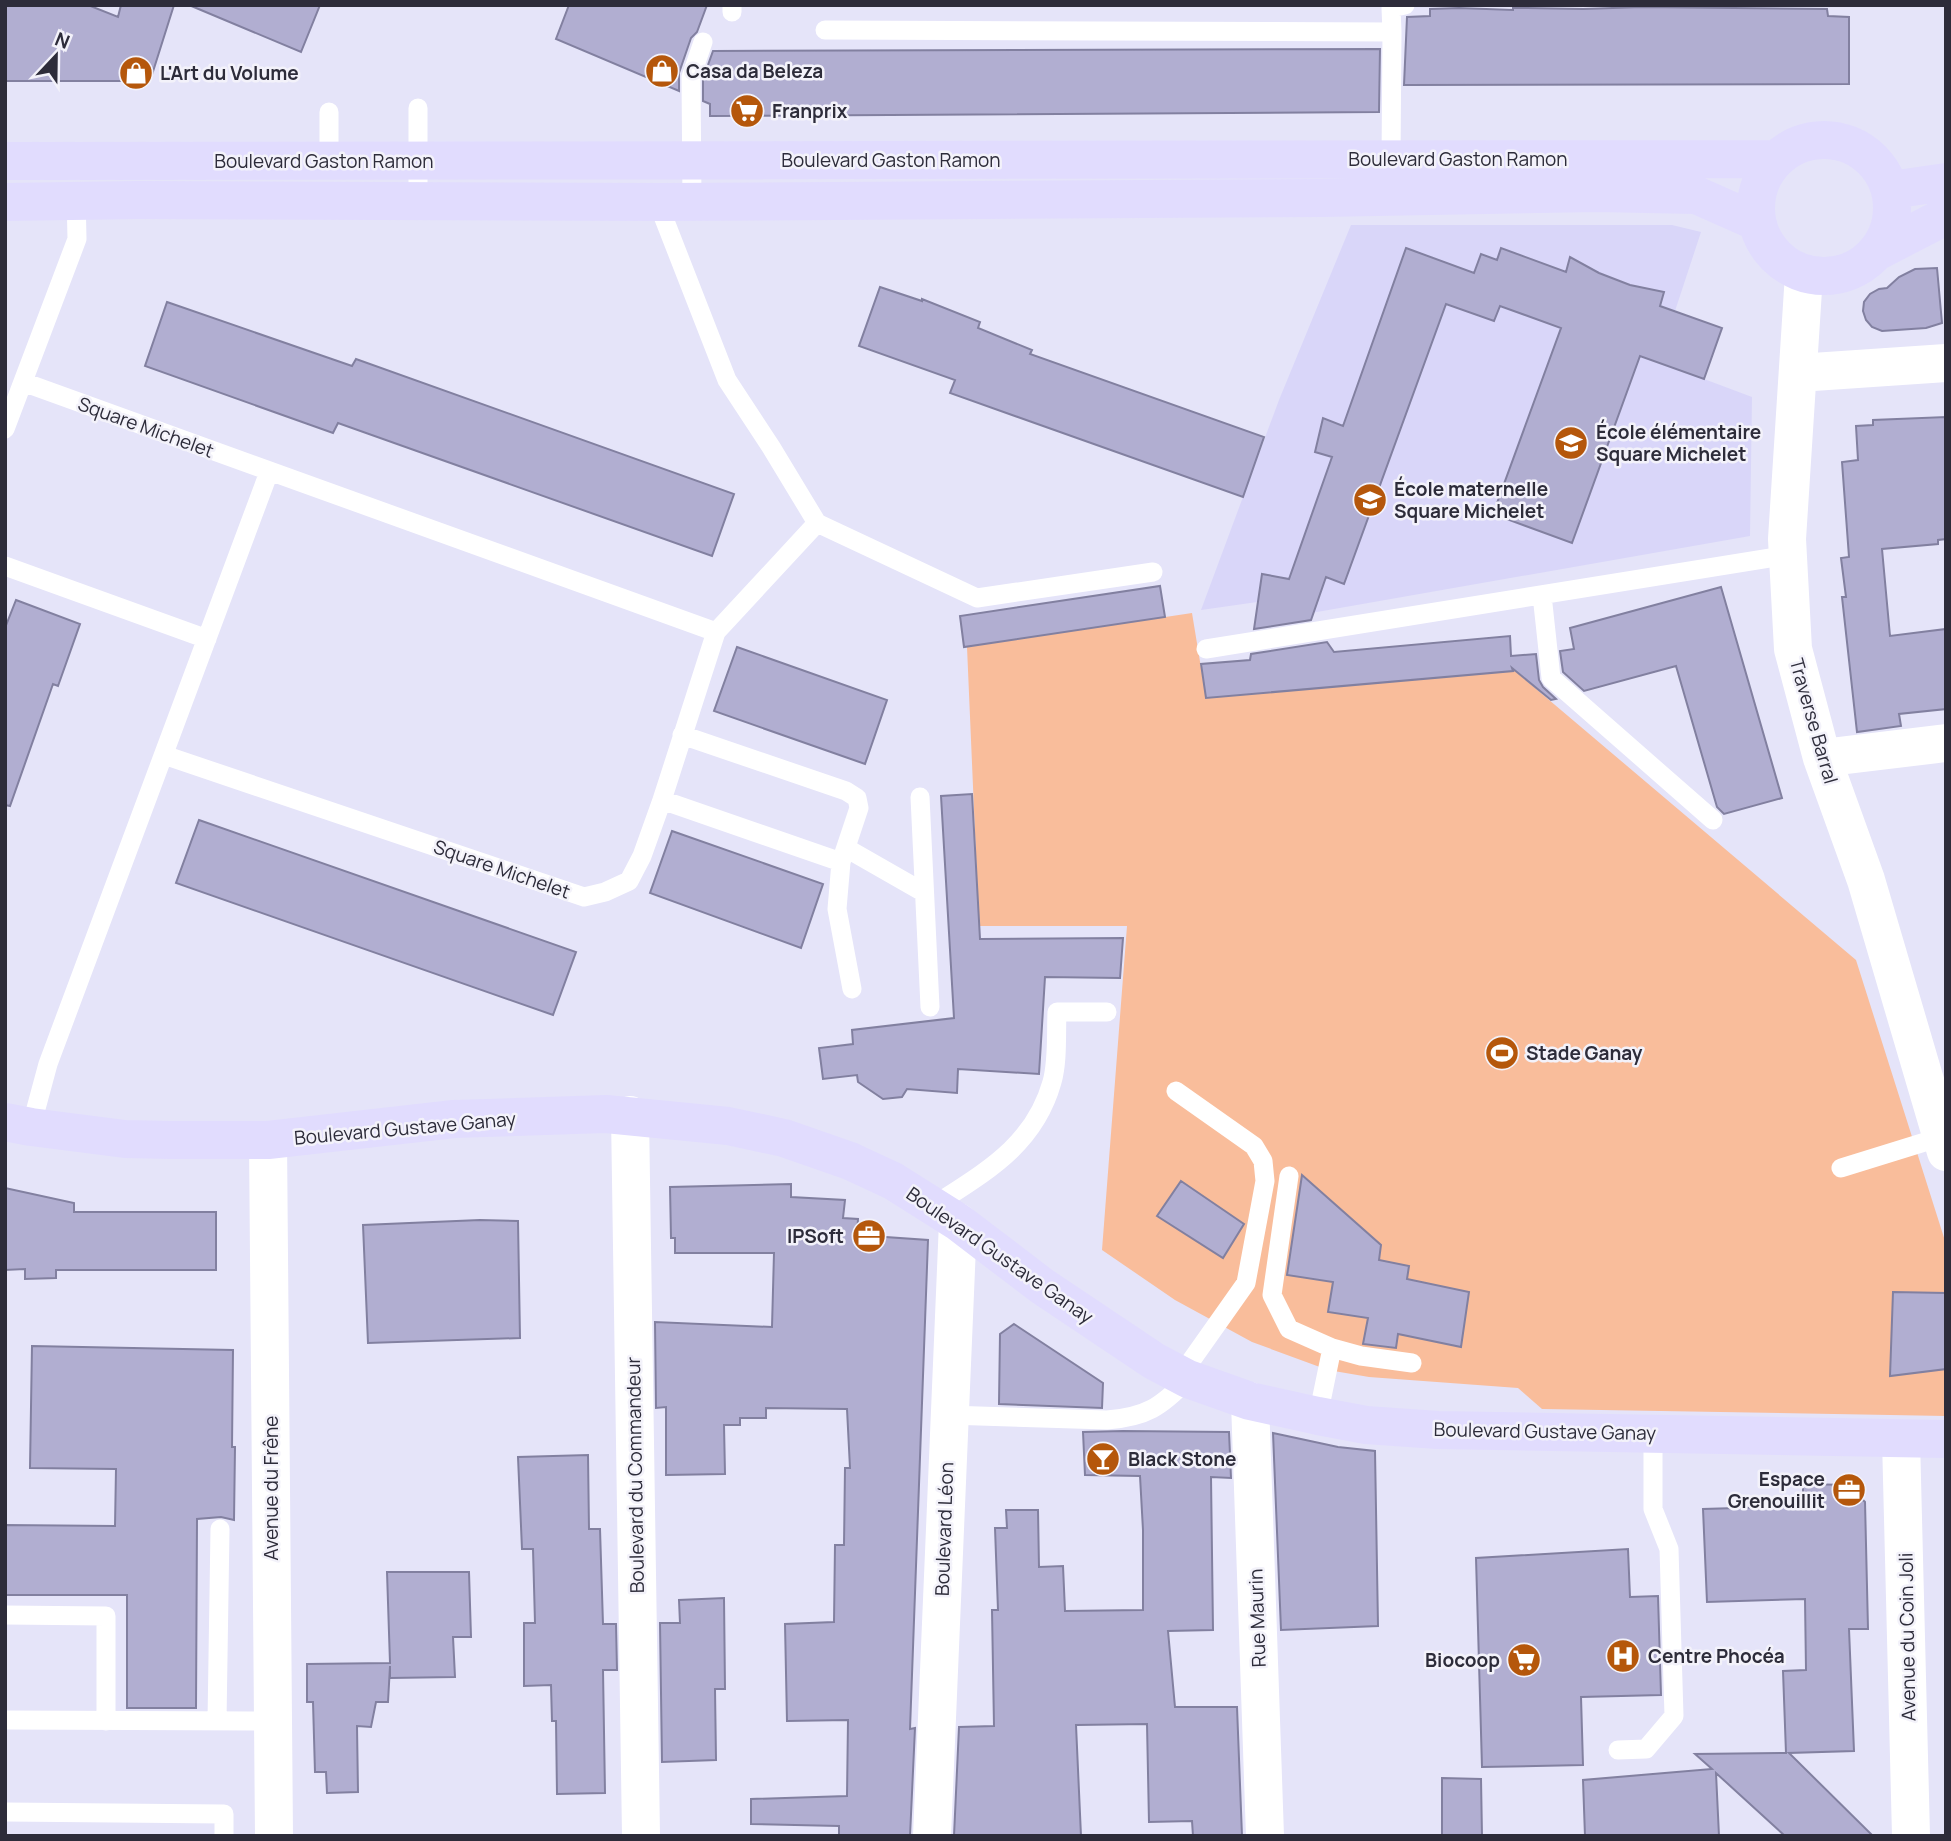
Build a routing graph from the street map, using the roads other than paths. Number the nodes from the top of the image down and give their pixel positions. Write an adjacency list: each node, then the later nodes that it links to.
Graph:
1 (1405, 5): 3 (lane)
2 (825, 30): 3 (lane)
3 (1392, 32): 9 (lane)
4 (703, 42): 8 (lane)
5 (418, 108): 12 (lane)
6 (329, 112): 11 (lane)
7 (1776, 159): 9 (street, Boulevard Gaston Ramon); 15 (street); 22 (street)
8 (691, 160): 9 (street, Boulevard Gaston Ramon); 12 (street, Boulevard Gaston Ramon); 20 (lane)
9 (1391, 160)
10 (75, 161): 11 (street, Boulevard Gaston Ramon); 13 (street, Boulevard Gaston Ramon); 16 (lane)
11 (329, 161): 12 (street, Boulevard Gaston Ramon); 17 (lane)
12 (419, 161): 18 (lane)
13 (5, 162)
14 (1946, 182): 15 (street)
15 (1891, 190): 23 (street)
16 (76, 201): 17 (street, Boulevard Gaston Ramon); 19 (street, Boulevard Gaston Ramon); 27 (lane)
17 (329, 201): 18 (street, Boulevard Gaston Ramon)
18 (418, 201): 20 (street, Boulevard Gaston Ramon)
19 (5, 202)
20 (677, 209): 22 (street, Boulevard Gaston Ramon); 30 (lane)
21 (1946, 216): 23 (street)
22 (1757, 222): 24 (street)
23 (1878, 251): 24 (street)
24 (1804, 274): 26 (street, Traverse Barral)
25 (1946, 363): 26 (street)
26 (1798, 373): 31 (street, Traverse Barral)
27 (23, 382): 28 (lane); 29 (lane, Square Michelet)
28 (5, 429)
29 (269, 472): 35 (lane, Square Michelet); 36 (lane)
30 (817, 523): 33 (lane); 35 (lane, Square Michelet)
31 (1788, 555): 34 (lane); 41 (street, Traverse Barral)
32 (5, 566): 36 (lane)
33 (1153, 572)
34 (1542, 595): 37 (lane); 44 (lane)
35 (716, 632): 38 (lane, Square Michelet)
36 (207, 639): 40 (lane)
37 (1206, 649)
38 (682, 735): 43 (lane, Square Michelet); 45 (lane)
39 (1946, 743): 41 (street)
40 (164, 755): 43 (lane, Square Michelet); 52 (lane)
41 (1822, 758): 54 (street, Traverse Barral)
42 (920, 797): 46 (lane)
43 (662, 800): 45 (lane)
44 (1713, 821)
45 (844, 855): 46 (lane); 47 (lane)
46 (923, 892): 48 (lane)
47 (852, 989)
48 (930, 1007)
49 (1107, 1012): 57 (lane)
50 (1176, 1091): 60 (lane)
51 (630, 1115): 53 (street, Boulevard Gustave Ganay); 57 (street, Boulevard Gustave Ganay); 77 (street, Boulevard du Commandeur)
52 (18, 1125): 53 (street, Boulevard Gustave Ganay)
53 (268, 1140): 72 (street, Avenue du Frêne)
54 (1944, 1145): 55 (lane)
55 (1841, 1168)
56 (1289, 1176): 58 (lane)
57 (946, 1214): 60 (street, Boulevard Gustave Ganay); 62 (street, Boulevard Léon)
58 (1332, 1348): 59 (lane); 63 (lane)
59 (1412, 1363)
60 (1184, 1377): 61 (street, Boulevard Gustave Ganay); 62 (lane)
61 (1250, 1401): 63 (street, Boulevard Gustave Ganay); 79 (street, Rue Maurin)
62 (948, 1415): 78 (street, Boulevard Léon)
63 (1318, 1416): 64 (street, Boulevard Gustave Ganay)
64 (1653, 1433): 65 (street, Boulevard Gustave Ganay); 73 (lane)
65 (1901, 1439): 66 (street, Boulevard Gustave Ganay); 80 (street, Avenue du Coin Joli)
66 (1946, 1440)
67 (220, 1530): 71 (lane)
68 (5, 1615): 70 (lane)
69 (5, 1720): 70 (lane)
70 (106, 1721): 71 (lane)
71 (216, 1721): 72 (lane)
72 (273, 1721): 76 (street, Avenue du Frêne)
73 (1618, 1750)
74 (5, 1812): 75 (lane)
75 (224, 1836)
76 (274, 1836)
77 (641, 1836)
78 (932, 1836)
79 (1265, 1836)
80 (1911, 1836)

